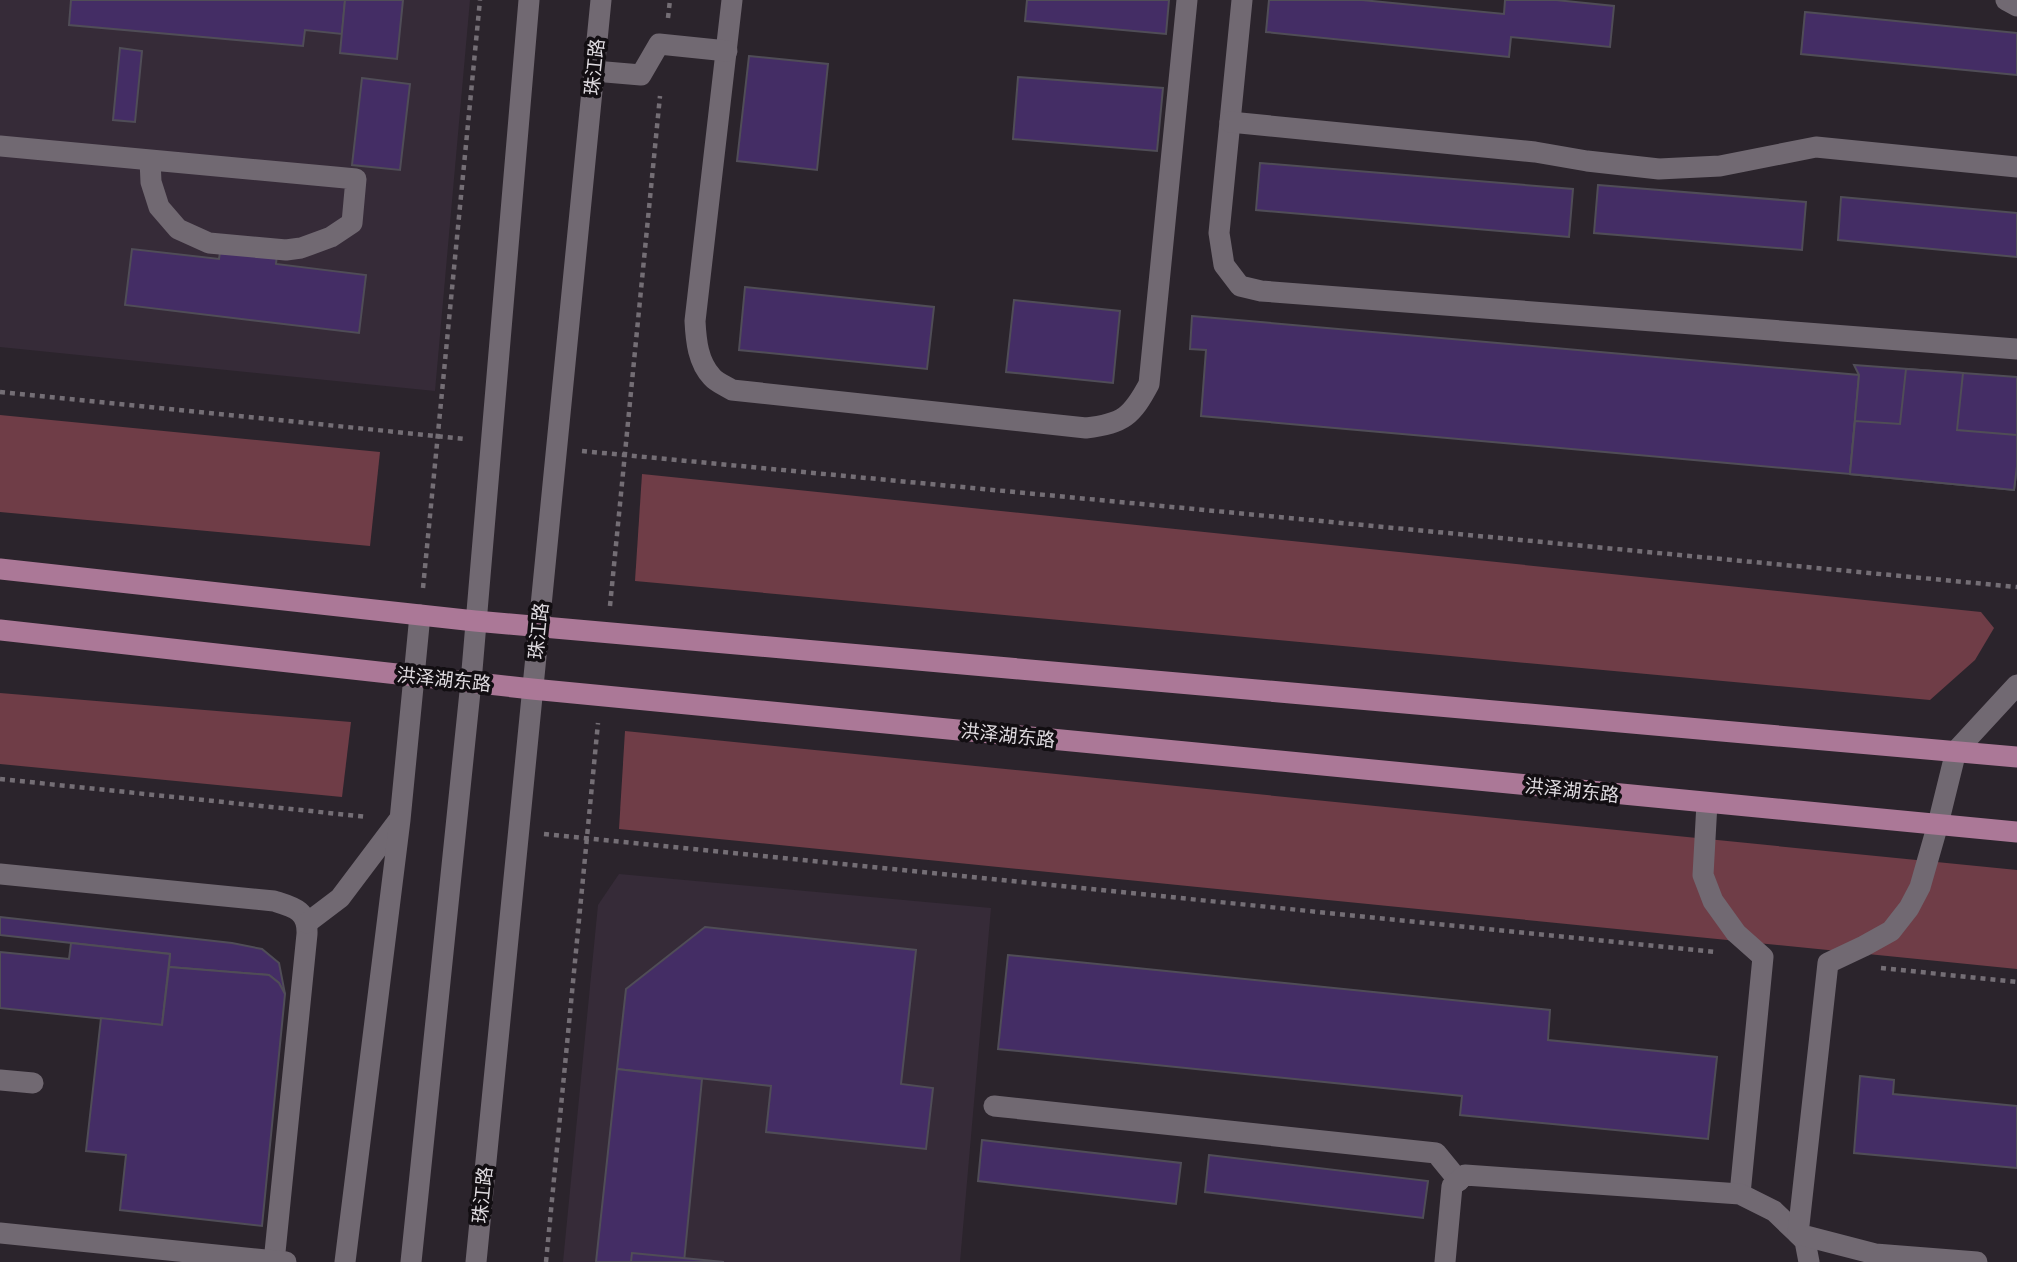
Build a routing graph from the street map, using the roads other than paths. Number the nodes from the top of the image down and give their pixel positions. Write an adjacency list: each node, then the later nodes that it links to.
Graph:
1 (530, 0): 17 (street)
2 (601, 0): 9 (street, 珠江路)
3 (732, 0): 8 (street)
4 (1187, 0): 8 (street)
5 (1242, 0): 10 (street)
6 (2006, 0): 7 (street)
7 (2017, 6)
8 (727, 51): 9 (street)
9 (594, 71): 18 (street, 珠江路)
10 (1230, 122): 13 (street); 14 (street)
11 (0, 146): 12 (street)
12 (150, 160): 12 (street)
13 (2017, 167)
14 (2017, 349)
15 (0, 569): 16 (main road)
16 (421, 615): 17 (main road); 20 (street)
17 (475, 621): 18 (main road); 21 (street)
18 (538, 625): 23 (street, 珠江路); 24 (main road)
19 (0, 630): 20 (main road, 洪泽湖东路)
20 (414, 676): 21 (main road, 洪泽湖东路); 27 (street)
21 (471, 682): 23 (main road, 洪泽湖东路); 41 (street)
22 (2017, 685): 24 (street)
23 (532, 689): 26 (main road, 洪泽湖东路); 42 (street, 珠江路)
24 (1956, 751): 25 (main road); 28 (street)
25 (2017, 757)
26 (1707, 803): 28 (main road, 洪泽湖东路); 36 (street)
27 (400, 820): 31 (street); 40 (street)
28 (1938, 824): 29 (main road, 洪泽湖东路); 38 (street)
29 (2017, 832)
30 (0, 874): 31 (street)
31 (307, 923): 39 (street)
32 (0, 1080): 33 (street)
33 (33, 1083)
34 (995, 1106): 35 (street)
35 (1459, 1181): 36 (street); 43 (street)
36 (1740, 1194): 38 (street)
37 (0, 1233): 39 (street)
38 (1798, 1234): 44 (street); 45 (street)
39 (278, 1262)
40 (345, 1262)
41 (411, 1262)
42 (475, 1262)
43 (1445, 1262)
44 (1809, 1262)
45 (1977, 1262)

